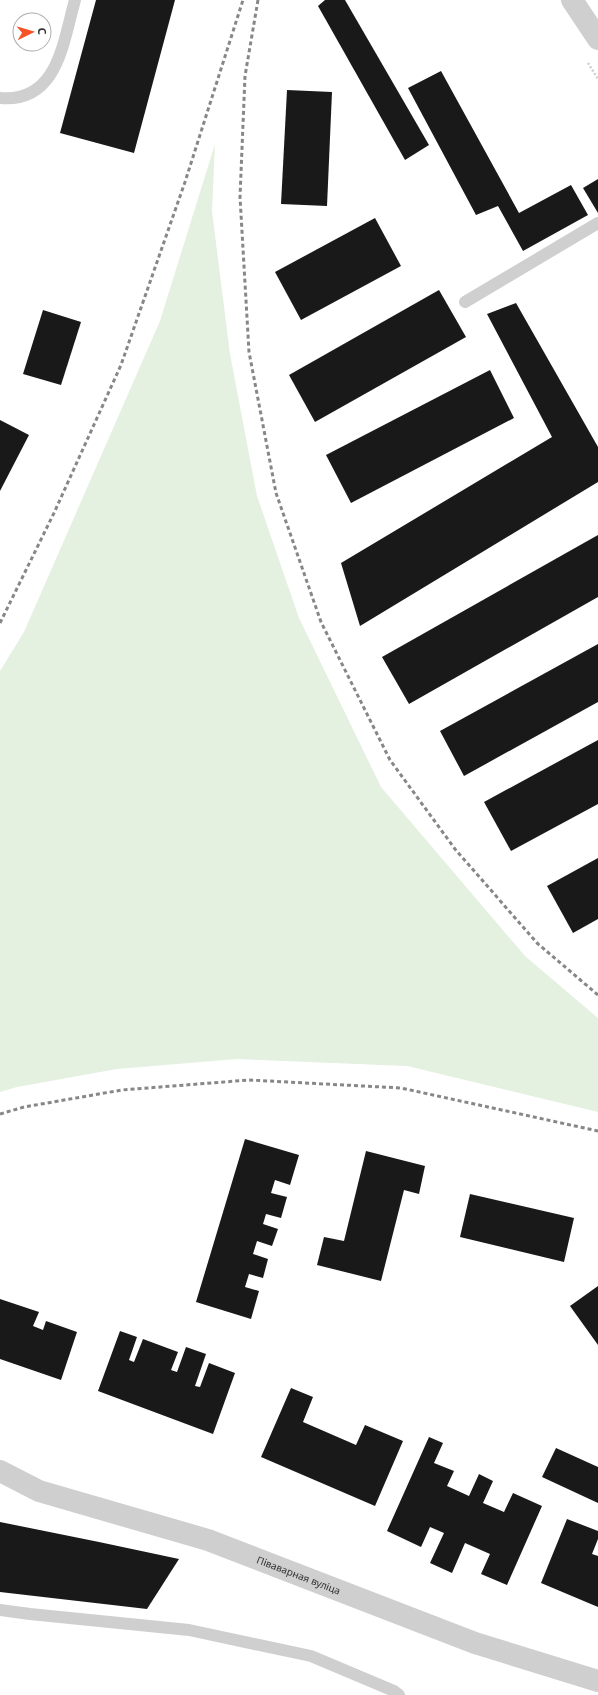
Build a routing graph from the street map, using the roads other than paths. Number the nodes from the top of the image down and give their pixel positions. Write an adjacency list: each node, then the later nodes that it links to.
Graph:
1 (75, 0): 4 (lane)
2 (572, 0): 3 (street)
3 (598, 39)
4 (0, 98)
5 (598, 223): 6 (lane)
6 (465, 302)
7 (0, 1471): 9 (street, Піваварная вуліца)
8 (0, 1610): 10 (lane)
9 (598, 1681)
10 (399, 1695)

